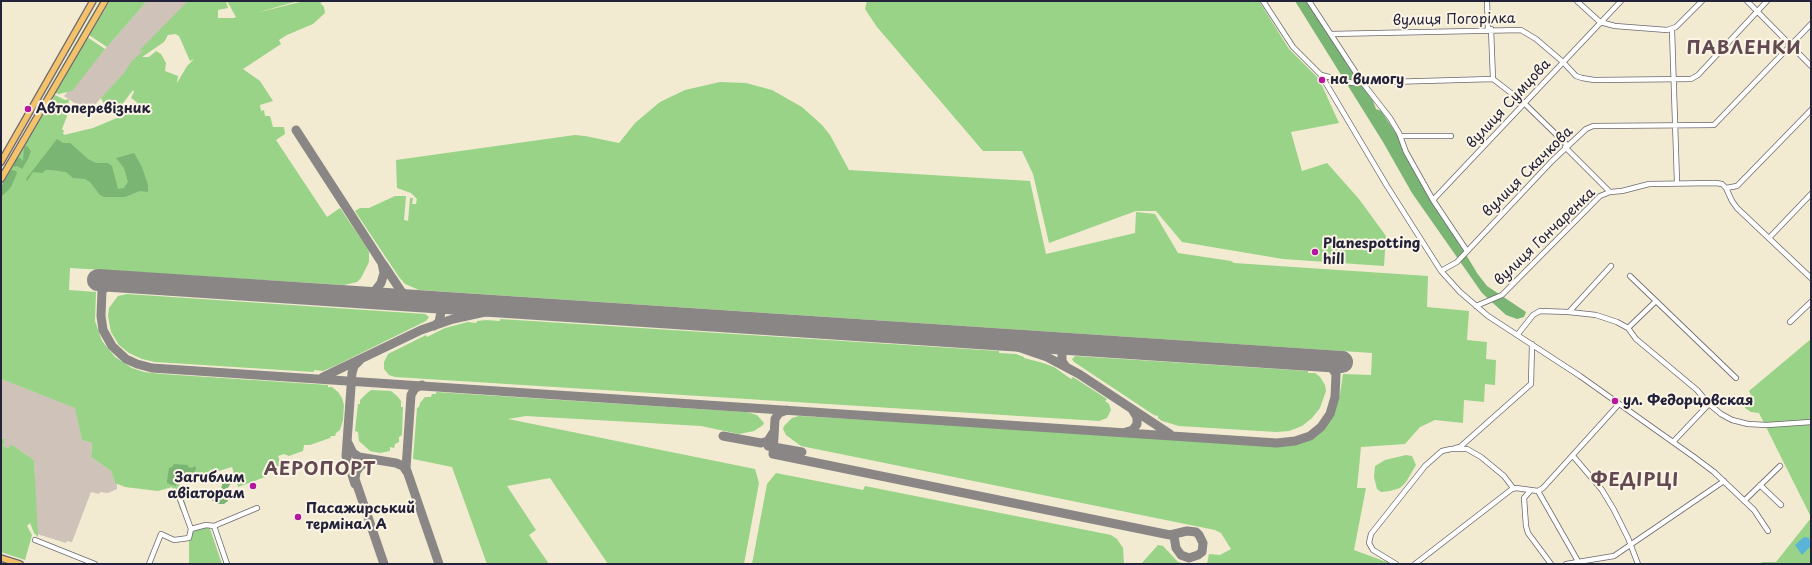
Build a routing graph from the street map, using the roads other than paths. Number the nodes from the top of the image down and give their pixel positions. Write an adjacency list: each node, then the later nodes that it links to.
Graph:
1 (93, 1): 26 (main road)
2 (105, 1): 27 (main road)
3 (1264, 1): 20 (street)
4 (1309, 1): 16 (street)
5 (1487, 1): 14 (street)
6 (1577, 1): 12 (street)
7 (1621, 1): 12 (street, вулиця Сумцова)
8 (1702, 1): 15 (street)
9 (1747, 1): 11 (street)
10 (1767, 1): 11 (street, вулиця Погорілка)
11 (1758, 11): 17 (street); 22 (street, вулиця Погорілка)
12 (1600, 22): 15 (street); 18 (street, вулиця Сумцова)
13 (1811, 24): 17 (street, вулиця Скачкова)
14 (1490, 29): 16 (street, вулиця Погорілка); 18 (street, вулиця Погорілка); 21 (street)
15 (1672, 30): 22 (street)
16 (1331, 34): 23 (street)
17 (1791, 45): 19 (street); 28 (street, вулиця Скачкова)
18 (1563, 62): 22 (street, вулиця Погорілка); 24 (street, вулиця Сумцова)
19 (1811, 66)
20 (1321, 76): 23 (street); 42 (street)
21 (1493, 79): 23 (street); 24 (street)
22 (1674, 80): 28 (street)
23 (1362, 82): 29 (street)
24 (1524, 103): 31 (street); 38 (street, вулиця Сумцова)
25 (1811, 110): 35 (street)
26 (27, 117): 27 (main road); 32 (main road)
27 (35, 122): 33 (main road)
28 (1675, 125): 31 (street, вулиця Скачкова); 34 (street)
29 (1400, 136): 30 (street); 38 (street)
30 (1451, 136)
31 (1566, 146): 36 (street); 40 (street, вулиця Скачкова)
32 (1, 162)
33 (1, 179)
34 (1676, 182): 35 (street, вулиця Гончаренка); 36 (street, вулиця Гончаренка)
35 (1726, 188): 39 (street)
36 (1610, 192): 47 (street, вулиця Гончаренка)
37 (1811, 194): 39 (street)
38 (1433, 200): 40 (street)
39 (1769, 238): 44 (street)
40 (1467, 251): 42 (street, вулиця Скачкова)
41 (1611, 266): 48 (street)
42 (1441, 271): 47 (street)
43 (1630, 276): 45 (street)
44 (1811, 278)
45 (1656, 301): 50 (street); 53 (street)
46 (1811, 302): 49 (street)
47 (1476, 306): 51 (street)
48 (1569, 312): 50 (street); 51 (street)
49 (1790, 322)
50 (1628, 328): 55 (street)
51 (1518, 334): 52 (street)
52 (1532, 344): 54 (street); 58 (street)
53 (1736, 378)
54 (1619, 404): 57 (street); 59 (street)
55 (1709, 404): 56 (street); 57 (street)
56 (1811, 422)
57 (1673, 442): 61 (street)
58 (1451, 449): 63 (street); 82 (street)
59 (1573, 456): 65 (street); 74 (street)
60 (1780, 466): 62 (street)
61 (1724, 481): 67 (street); 74 (street)
62 (1760, 484): 67 (street); 68 (street)
63 (1514, 488): 64 (street); 83 (street)
64 (1530, 490): 65 (street); 84 (street)
65 (1538, 492): 77 (street)
66 (180, 499): 71 (street)
67 (1744, 501): 72 (street)
68 (1781, 505)
69 (257, 508): 70 (street)
70 (214, 526): 71 (street); 81 (street)
71 (191, 529): 80 (street)
72 (1768, 531)
73 (35, 540): 79 (street)
74 (1630, 546): 76 (street); 86 (street)
75 (1, 558): 78 (main road)
76 (1596, 562): 77 (street)
77 (1579, 563): 85 (street)
78 (20, 564)
79 (95, 564)
80 (149, 564)
81 (227, 564)
82 (1396, 564)
83 (1415, 564)
84 (1551, 564)
85 (1566, 564)
86 (1638, 564)

